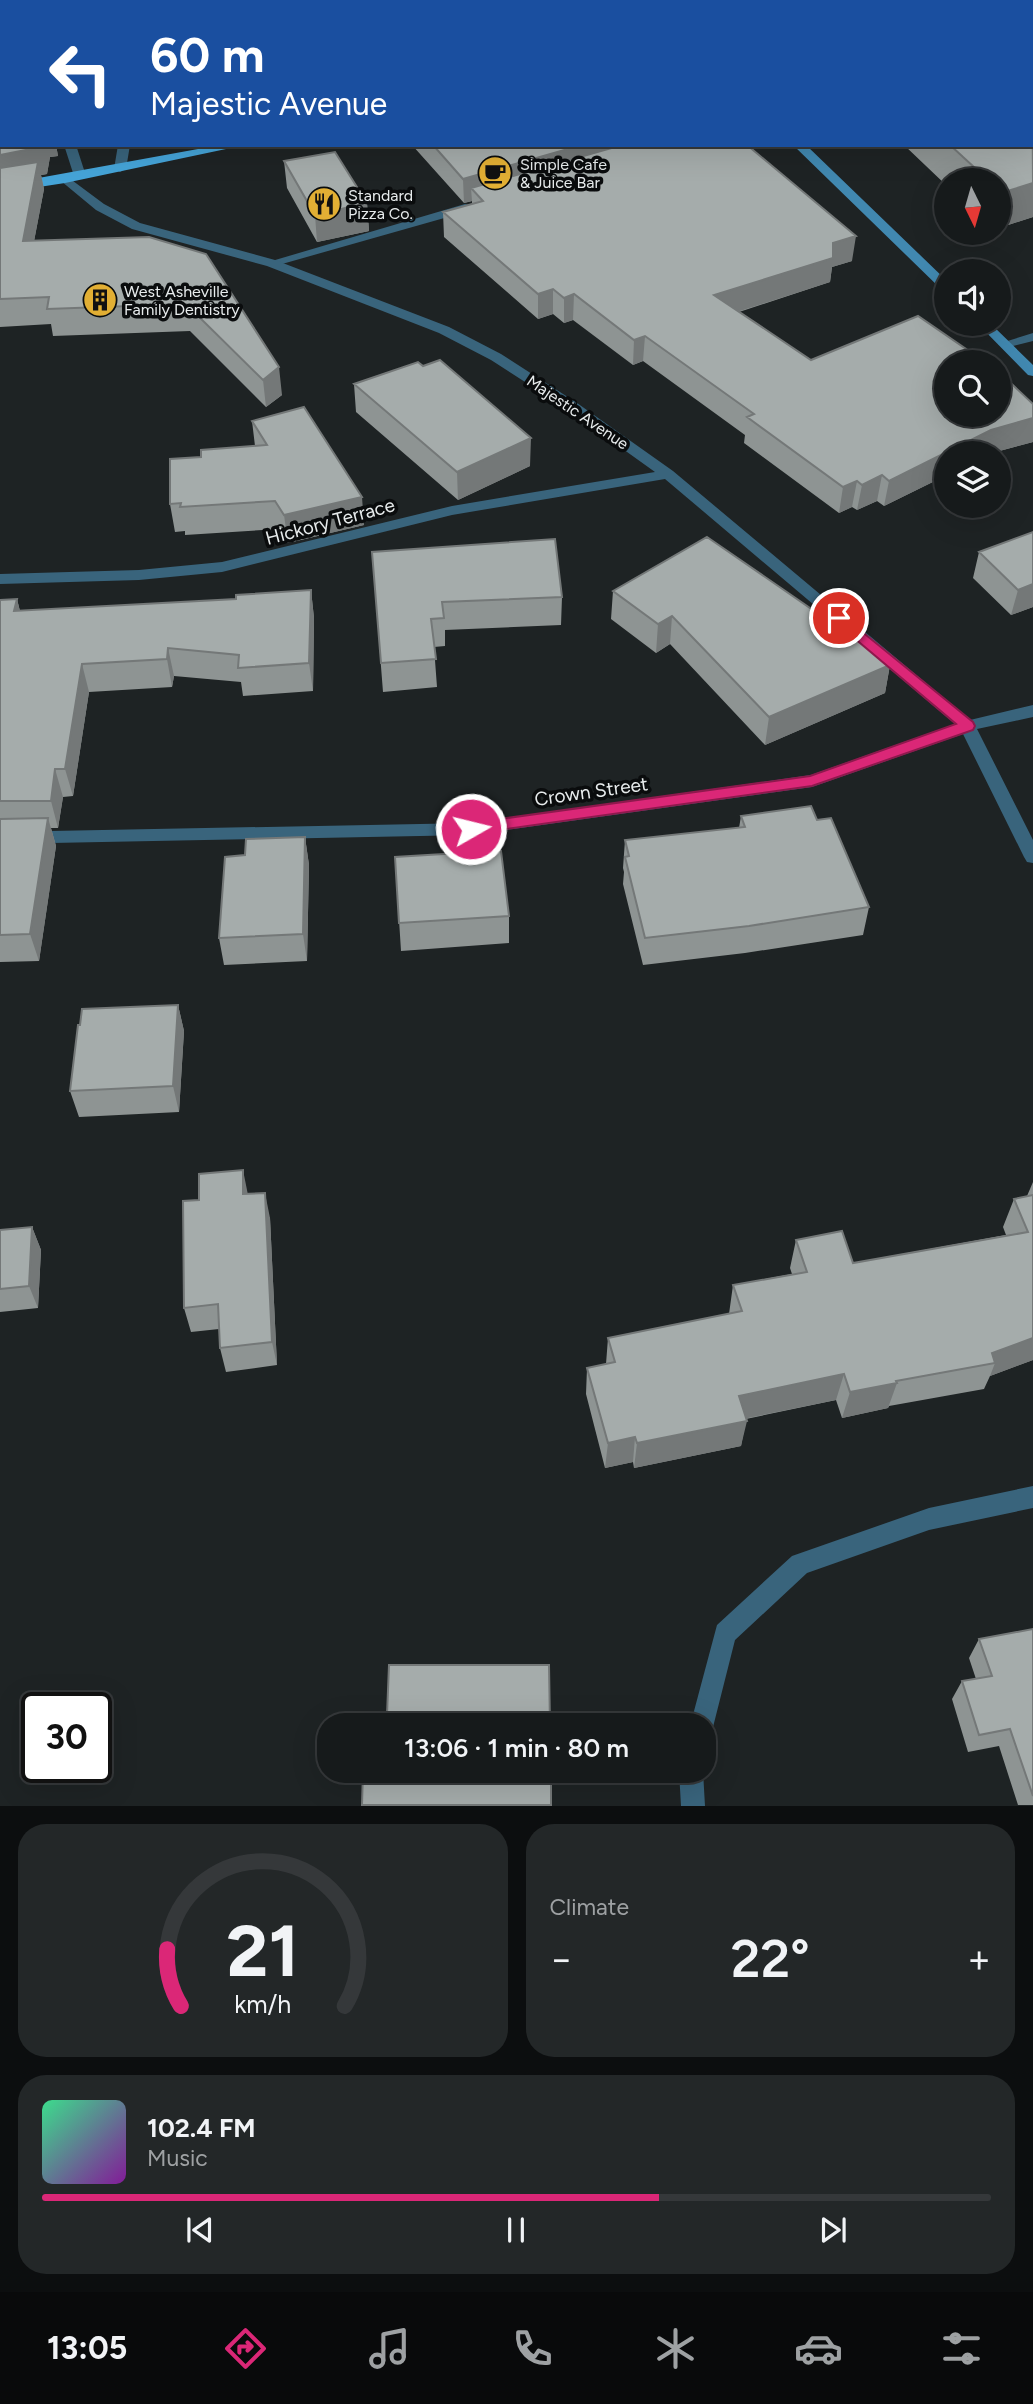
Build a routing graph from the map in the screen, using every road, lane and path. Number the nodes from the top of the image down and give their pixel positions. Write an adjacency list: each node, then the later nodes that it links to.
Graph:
1 (71, 147): 6 (street)
2 (124, 147): 5 (street)
3 (229, 147): 5 (main road)
4 (801, 147): 11 (street)
5 (120, 169): 6 (main road)
6 (80, 176): 7 (main road)
7 (65, 179): 8 (main road); 10 (street, Majestic Avenue)
8 (0, 188)
9 (478, 204): 10 (street)
10 (271, 263): 16 (street, Majestic Avenue)
11 (934, 275)
12 (997, 336): 14 (street)
13 (1033, 337): 14 (street)
14 (1005, 344): 15 (street)
15 (1033, 372)
16 (668, 474): 17 (street, Hickory Terrace); 19 (street, Majestic Avenue)
17 (0, 579)
18 (1033, 711): 19 (street)
19 (967, 726): 20 (street, Crown Street); 21 (street)
20 (0, 838)
21 (1033, 857)
22 (1033, 1497): 23 (street)
23 (705, 1713)
24 (692, 1783): 25 (street)
25 (693, 1805)

